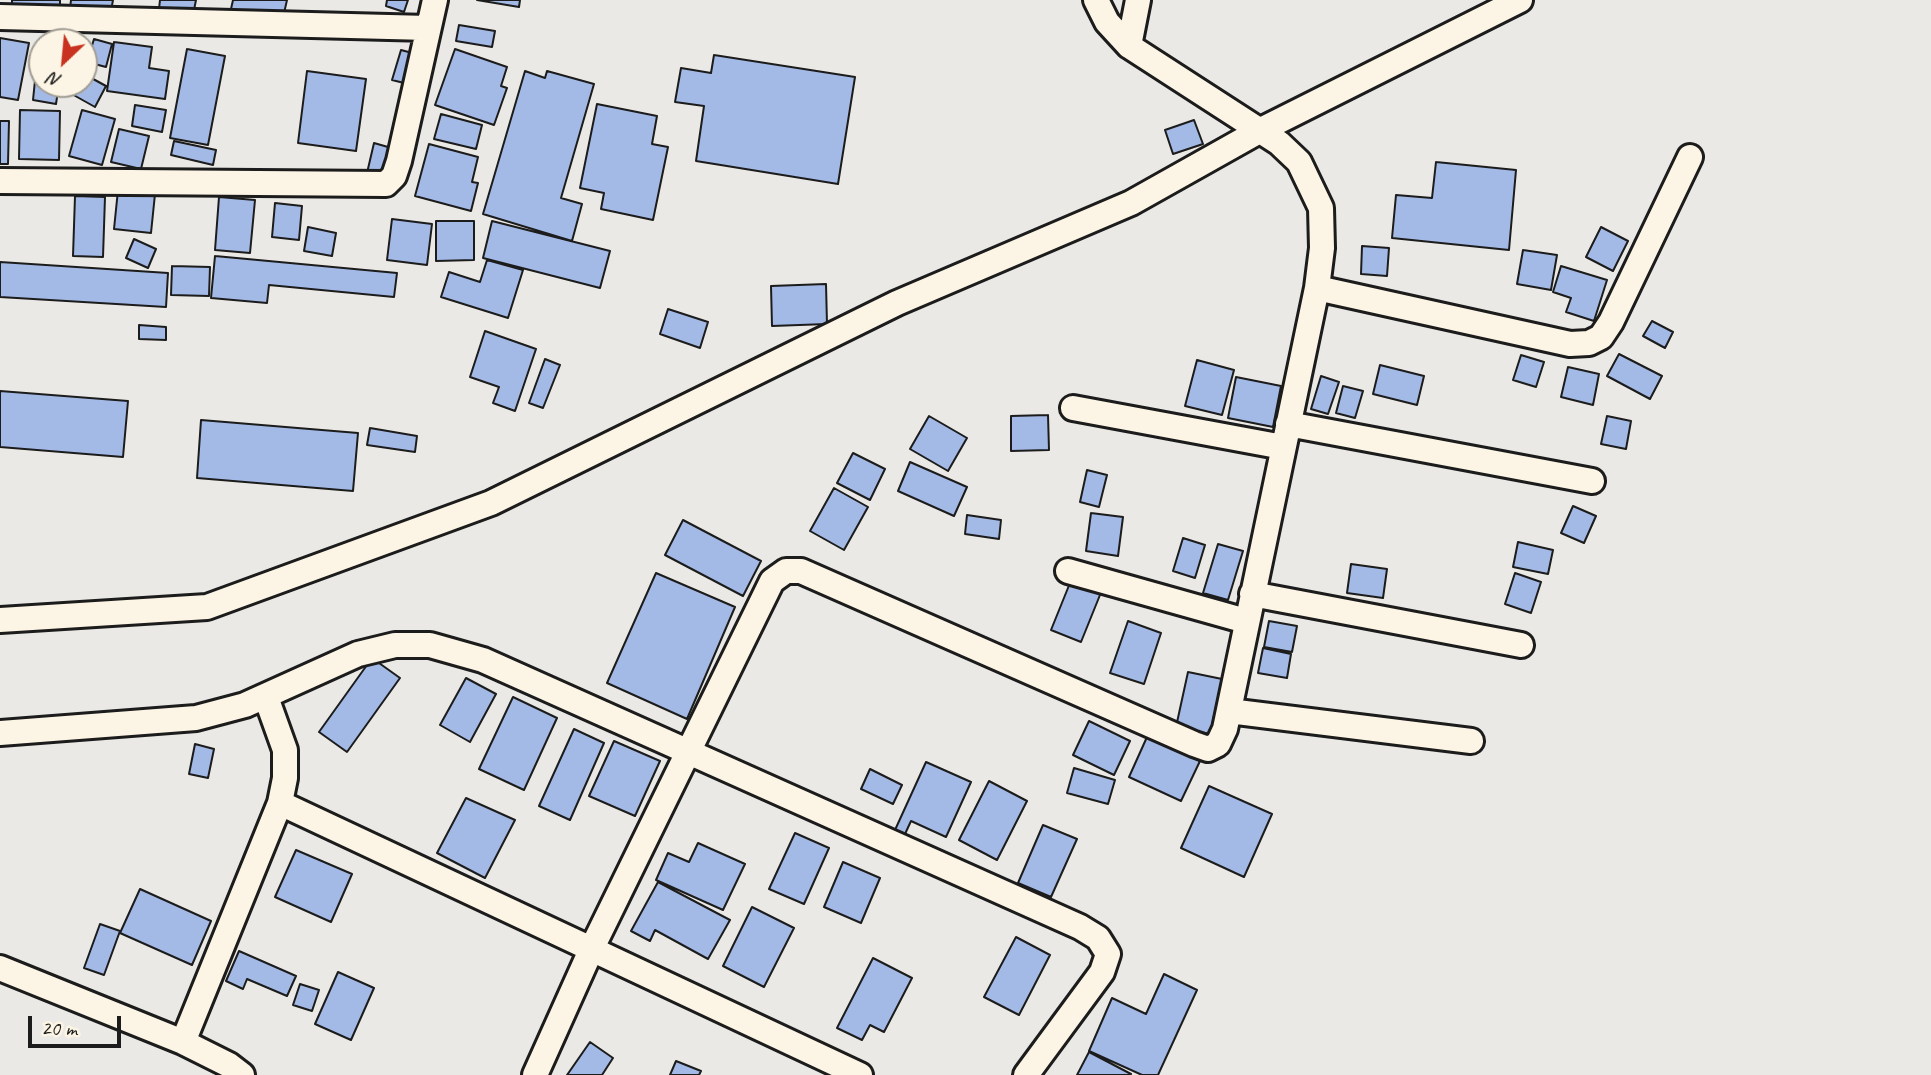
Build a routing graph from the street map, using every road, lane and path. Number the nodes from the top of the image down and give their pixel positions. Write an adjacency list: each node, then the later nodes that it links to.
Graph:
1 (435, 0): 6 (street)
2 (1096, 0): 7 (street)
3 (1138, 0): 7 (street)
4 (1520, 0): 8 (street)
5 (0, 17): 6 (street)
6 (428, 28): 10 (street)
7 (1129, 46): 8 (street)
8 (1261, 130): 11 (street); 17 (street)
9 (1690, 157): 11 (street)
10 (0, 181)
11 (1317, 288): 13 (street)
12 (1073, 408): 13 (street)
13 (1286, 436): 14 (street); 16 (street)
14 (1592, 481)
15 (1068, 571): 18 (street)
16 (1252, 594): 18 (street); 19 (street)
17 (0, 620)
18 (1246, 621): 21 (street)
19 (1521, 645)
20 (266, 697): 22 (street); 24 (street); 25 (street)
21 (1228, 711): 23 (street); 24 (street)
22 (0, 733)
23 (1471, 741)
24 (689, 754): 26 (street); 32 (street)
25 (280, 803): 26 (street); 28 (street)
26 (592, 948): 30 (street); 31 (street)
27 (0, 968): 28 (street)
28 (183, 1042): 29 (street)
29 (242, 1075)
30 (535, 1075)
31 (860, 1075)
32 (1026, 1075)

